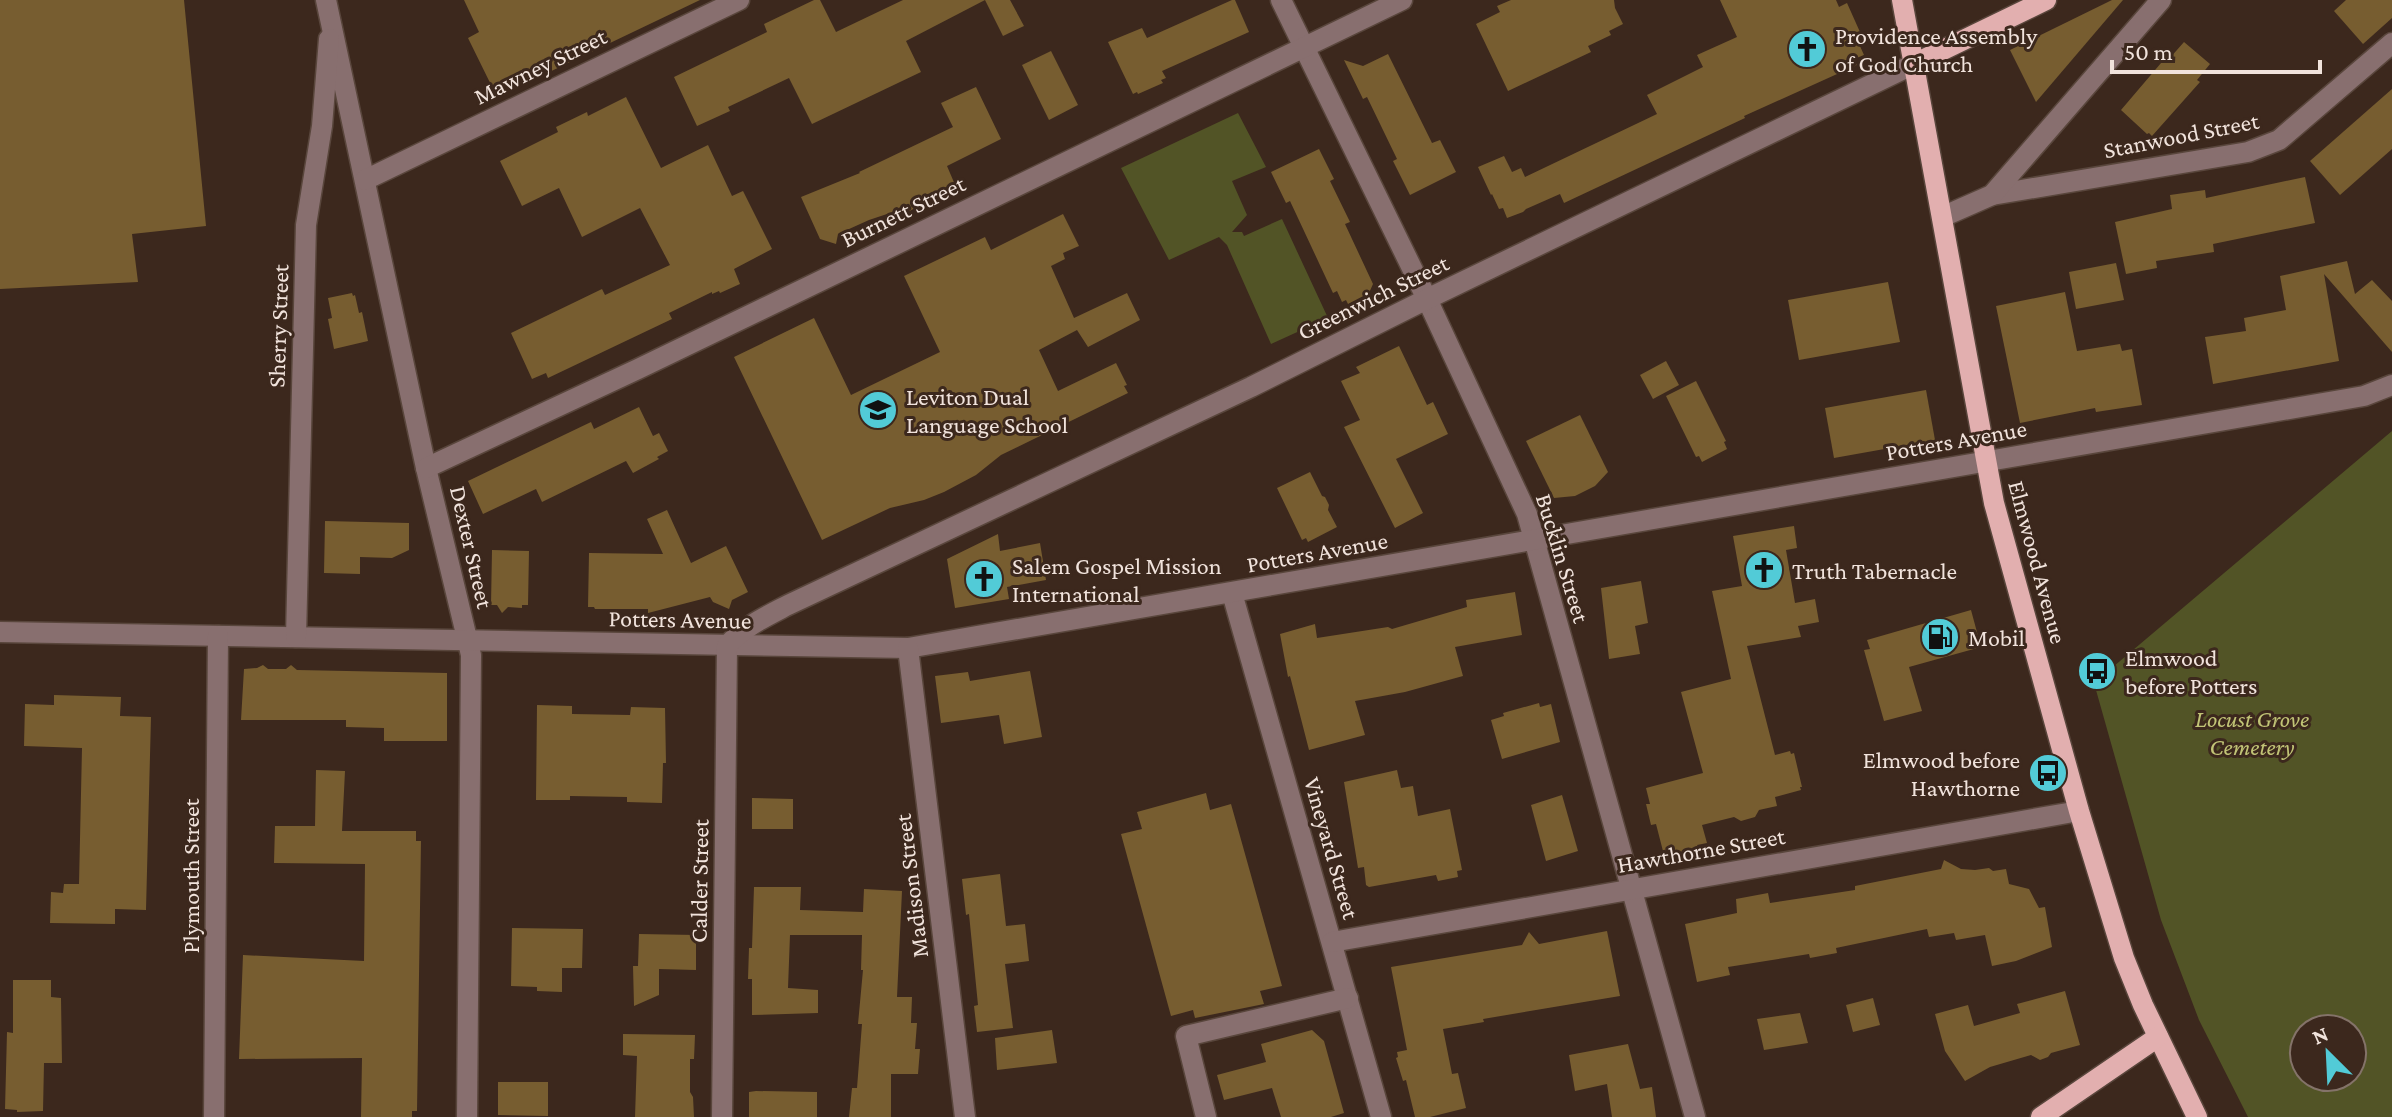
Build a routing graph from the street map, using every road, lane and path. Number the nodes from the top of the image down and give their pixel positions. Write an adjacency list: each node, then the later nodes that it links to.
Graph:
1 (739, 0): 11 (street, Mawney Street)
2 (1281, 0): 9 (street, Bucklin Street)
3 (1402, 0): 9 (street, Burnett Street)
4 (1902, 0): 10 (main road, Elmwood Avenue)
5 (2046, 0): 10 (main road, Greenwich Street)
6 (2161, 0): 12 (street)
7 (328, 9): 11 (street, Dexter Street); 22 (street, Sherry Street)
8 (2392, 43): 12 (street, Stanwood Street)
9 (1304, 48): 14 (street, Bucklin Street); 17 (street, Burnett Street)
10 (1914, 64): 13 (main road, Elmwood Avenue); 14 (street, Greenwich Street)
11 (365, 180): 17 (street, Dexter Street)
12 (1992, 195): 13 (street)
13 (1942, 217): 16 (main road, Elmwood Avenue)
14 (1427, 299): 18 (street, Bucklin Street); 24 (street, Greenwich Street)
15 (2392, 385): 16 (street, Potters Avenue)
16 (1984, 462): 18 (street, Potters Avenue); 26 (main road, Elmwood Avenue)
17 (426, 468): 23 (street, Dexter Street)
18 (1533, 541): 19 (street, Potters Avenue); 27 (street, Bucklin Street)
19 (1232, 593): 25 (street, Potters Avenue); 28 (street, Vineyard Street)
20 (0, 632): 21 (street, Potters Avenue)
21 (218, 636): 22 (street, Potters Avenue); 31 (street, Plymouth Street)
22 (296, 637): 23 (street, Potters Avenue)
23 (468, 641): 24 (street, Potters Avenue); 32 (street, Dexter Street)
24 (727, 646): 25 (street, Potters Avenue); 33 (street, Calder Street)
25 (908, 648): 34 (street, Madison Street)
26 (2079, 811): 27 (street, Hawthorne Street); 30 (main road, Elmwood Avenue)
27 (1630, 889): 28 (street, Hawthorne Street); 37 (street, Bucklin Street)
28 (1332, 942): 29 (street, Vineyard Street)
29 (1348, 998): 35 (street); 36 (street, Vineyard Street)
30 (2158, 1037): 38 (main road); 39 (main road, Elmwood Avenue)
31 (214, 1117)
32 (467, 1117)
33 (722, 1117)
34 (965, 1117)
35 (1206, 1117)
36 (1381, 1117)
37 (1695, 1117)
38 (2041, 1117)
39 (2197, 1117)

